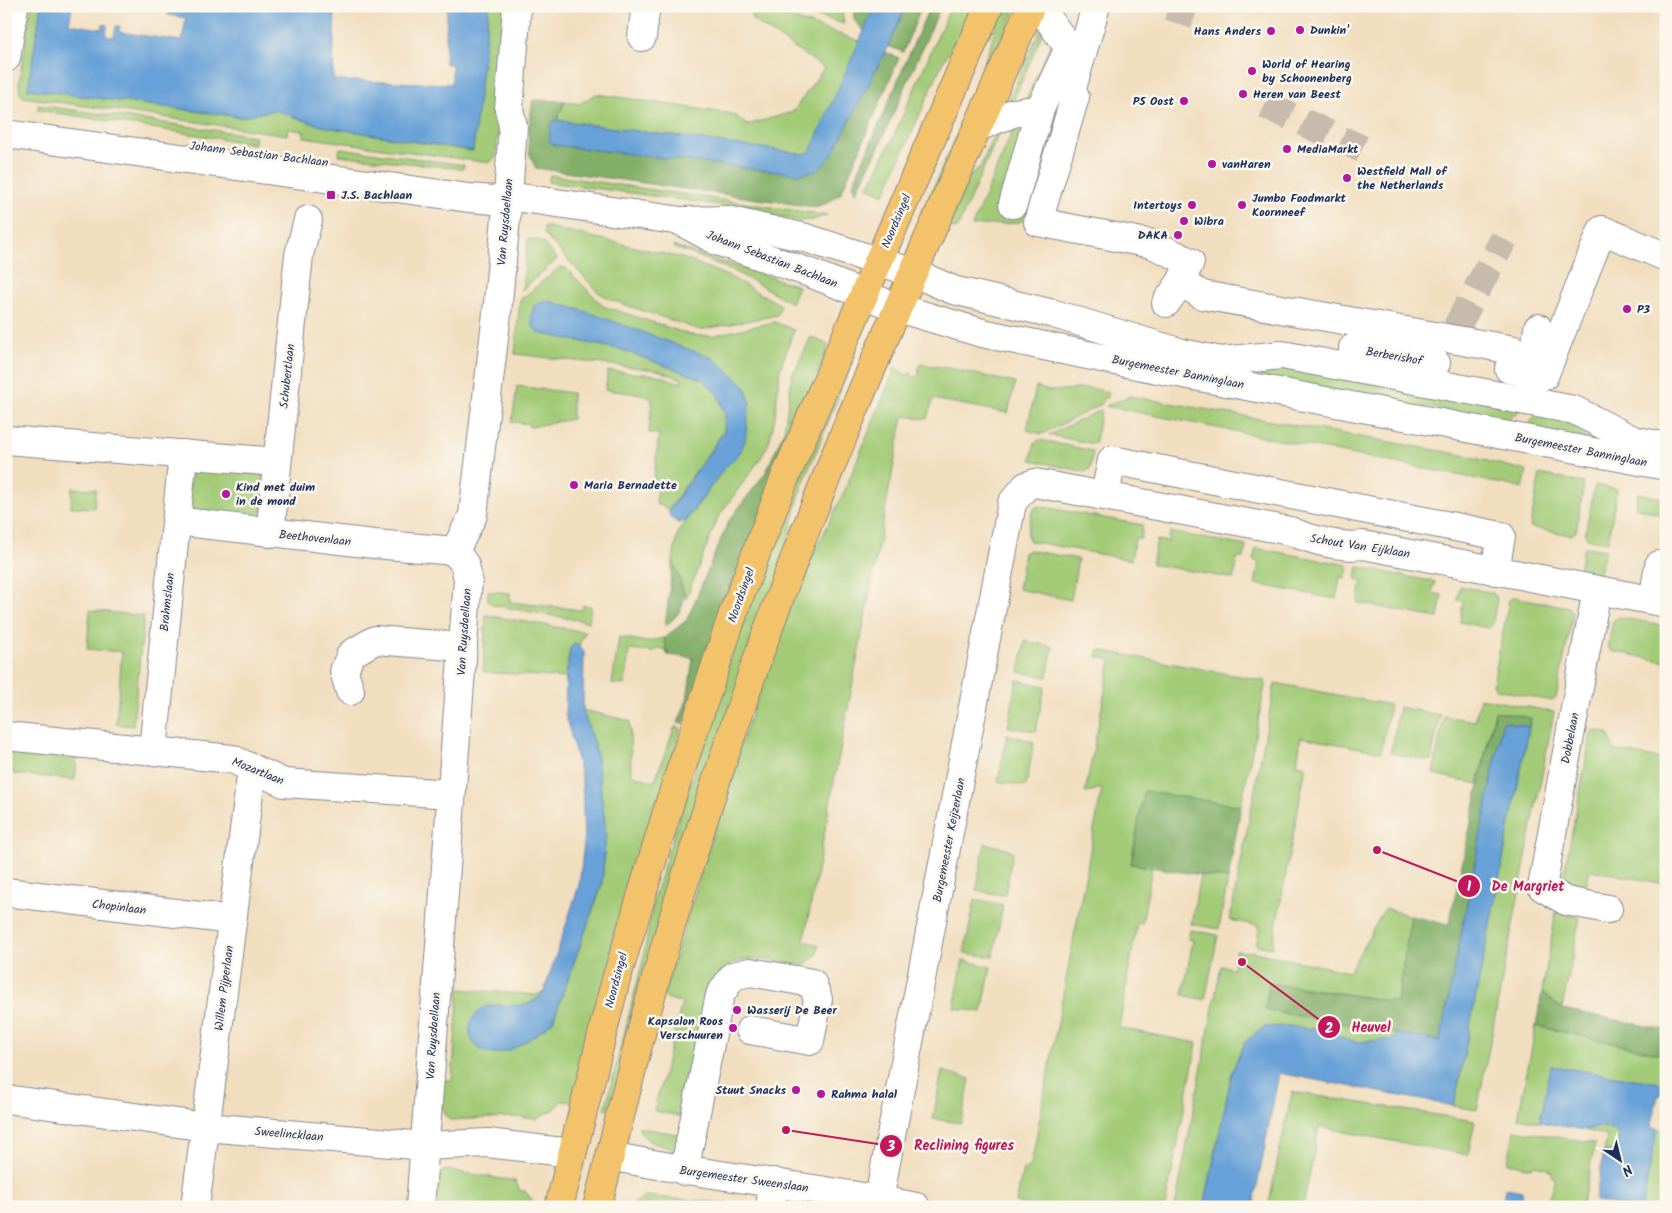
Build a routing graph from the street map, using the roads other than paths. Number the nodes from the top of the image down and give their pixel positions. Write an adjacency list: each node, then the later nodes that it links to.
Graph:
1 (14, 6): 8 (street)
2 (517, 6): 14 (street, Van Ruysdaellaan)
3 (988, 6): 19 (main road, Noordsingel)
4 (1031, 6): 12 (main road)
5 (1039, 6): 9 (street)
6 (1083, 6): 9 (street)
7 (1096, 6): 24 (street)
8 (7, 43)
9 (1069, 48): 10 (street)
10 (1040, 109): 12 (street); 15 (street)
11 (6, 116): 14 (street, Johann Sebastian Bachlaan)
12 (978, 127): 20 (main road)
13 (6, 134): 14 (street, Johann Sebastian Bachlaan)
14 (508, 196): 17 (street, Johann Sebastian Bachlaan); 38 (street, Van Ruysdaellaan)
15 (1013, 204)
16 (308, 220): 32 (street, Schubertlaan)
17 (681, 222): 19 (street, Johann Sebastian Bachlaan); 21 (street, Johann Sebastian Bachlaan)
18 (1666, 257): 27 (street)
19 (879, 261): 20 (street, Johann Sebastian Bachlaan); 21 (main road, Noordsingel)
20 (914, 273): 22 (main road); 26 (street, Burgemeester Banninglaan)
21 (864, 294): 22 (street, Burgemeester Banninglaan); 56 (main road, Noordsingel)
22 (898, 308): 28 (street, Burgemeester Banninglaan); 57 (main road)
23 (1536, 328): 27 (street)
24 (1452, 333): 26 (street, Berberishof); 27 (street)
25 (1353, 348): 26 (street, Berberishof)
26 (1432, 373): 27 (street, Burgemeester Banninglaan)
27 (1529, 384): 28 (street, Burgemeester Banninglaan); 30 (street, Burgemeester Banninglaan)
28 (1496, 434): 33 (street, Burgemeester Banninglaan)
29 (6, 440): 31 (street)
30 (1666, 447)
31 (182, 454): 32 (street); 36 (street, Brahmslaan)
32 (277, 462): 37 (street, Schubertlaan)
33 (1666, 466)
34 (1026, 486): 35 (street, Schout Van Eijklaan); 60 (street, Burgemeester Keijzerlaan)
35 (1105, 495): 40 (street, Schout Van Eijklaan); 40 (street)
36 (176, 521): 37 (street, Beethovenlaan); 46 (street, Brahmslaan)
37 (270, 533): 38 (street, Beethovenlaan)
38 (455, 551): 43 (street, Van Ruysdaellaan)
39 (1666, 566): 42 (street)
40 (1495, 571): 41 (street, Schout Van Eijklaan)
41 (1597, 590): 42 (street, Schout Van Eijklaan); 50 (street, Dobbelaan)
42 (1659, 601)
43 (463, 647): 44 (street); 48 (street, Van Ruysdaellaan)
44 (350, 691)
45 (6, 736): 46 (street, Mozartlaan)
46 (153, 750): 47 (street, Mozartlaan)
47 (252, 769): 48 (street, Mozartlaan); 51 (street, Willem Pijperlaan)
48 (451, 794): 55 (street, Van Ruysdaellaan)
49 (6, 892): 51 (street, Chopinlaan)
50 (1608, 909)
51 (232, 920): 54 (street, Willem Pijperlaan)
52 (750, 1030): 58 (street)
53 (6, 1099): 54 (street, Sweelincklaan)
54 (206, 1127): 55 (street, Sweelincklaan); 61 (street, Willem Pijperlaan)
55 (424, 1146): 56 (street, Sweelincklaan); 62 (street, Van Ruysdaellaan)
56 (572, 1153): 57 (main road, Burgemeester Sweenslaan); 63 (main road, Noordsingel)
57 (610, 1156): 58 (street, Burgemeester Sweenslaan); 64 (main road)
58 (684, 1171): 59 (street, Burgemeester Sweenslaan)
59 (772, 1194): 60 (street, Burgemeester Sweenslaan)
60 (879, 1199): 65 (street, Burgemeester Sweenslaan)
61 (195, 1207)
62 (420, 1207)
63 (559, 1207)
64 (597, 1207)
65 (916, 1207)

